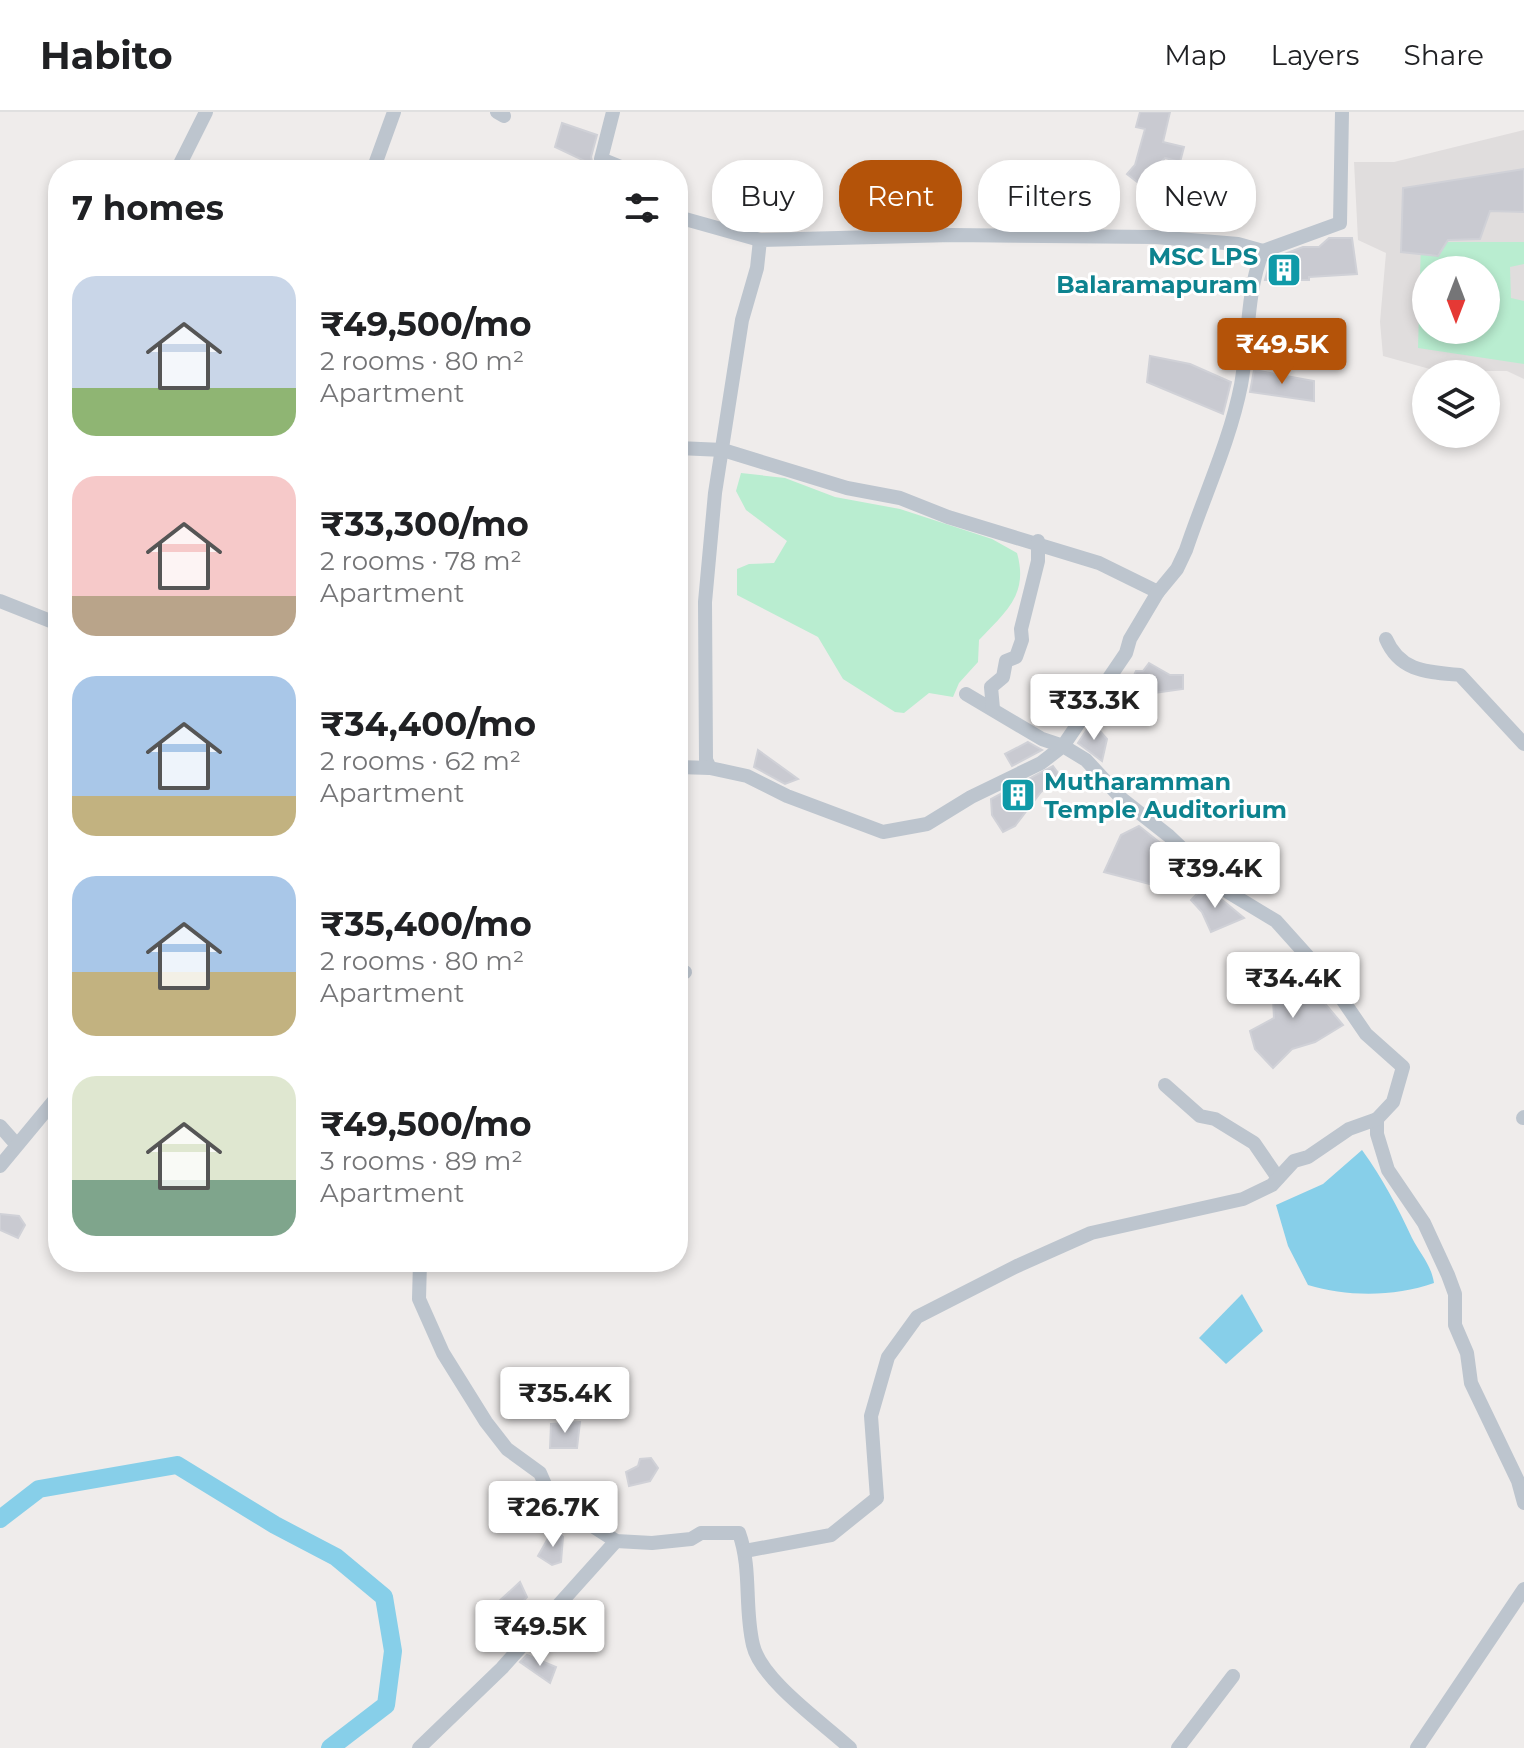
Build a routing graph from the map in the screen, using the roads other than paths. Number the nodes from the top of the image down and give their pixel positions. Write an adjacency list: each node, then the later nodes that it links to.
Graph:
1 (206, 112): 5 (street)
2 (394, 112): 6 (street)
3 (613, 112): 7 (street)
4 (1342, 112): 10 (street)
5 (182, 160)
6 (377, 160)
7 (601, 160)
8 (688, 220): 9 (street)
9 (760, 240): 10 (street); 12 (street)
10 (1263, 251): 14 (street)
11 (688, 448): 12 (street)
12 (723, 450): 13 (street); 23 (street)
13 (1038, 541): 14 (street); 19 (street)
14 (1158, 592): 21 (street)
15 (0, 601): 16 (street)
16 (48, 620)
17 (1386, 639): 20 (street)
18 (966, 694): 19 (street)
19 (993, 709): 21 (street)
20 (1524, 744)
21 (1063, 746): 23 (street); 26 (street)
22 (688, 767): 23 (street)
23 (710, 768)
24 (1165, 1085): 30 (street)
25 (48, 1107): 28 (street)
26 (1377, 1119): 30 (street); 32 (street)
27 (0, 1126): 28 (street)
28 (16, 1144): 29 (street)
29 (0, 1166)
30 (1278, 1178): 34 (street)
31 (420, 1272): 33 (street)
32 (1524, 1503)
33 (616, 1541): 34 (street); 37 (street)
34 (745, 1551): 38 (street)
35 (1524, 1589): 40 (street)
36 (1233, 1676): 39 (street)
37 (419, 1748)
38 (850, 1748)
39 (1178, 1748)
40 (1417, 1748)

